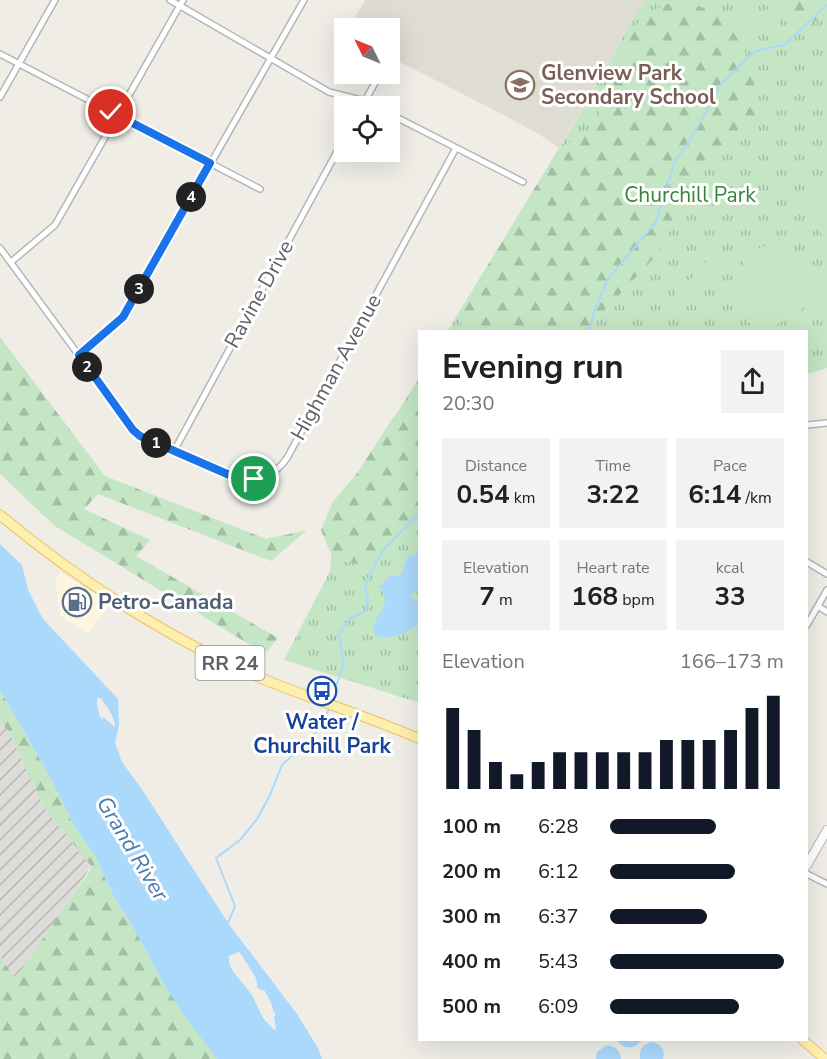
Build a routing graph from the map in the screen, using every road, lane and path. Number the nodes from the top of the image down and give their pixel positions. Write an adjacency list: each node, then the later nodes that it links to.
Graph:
1 (55, 0): 7 (street)
2 (170, 0): 4 (street)
3 (304, 0): 6 (street)
4 (182, 3): 6 (street); 10 (street)
5 (0, 54): 7 (street)
6 (270, 58): 8 (street); 14 (street)
7 (19, 64): 9 (street); 10 (street)
8 (340, 96)
9 (0, 97)
10 (118, 115): 14 (street); 18 (street)
11 (400, 119): 12 (street)
12 (456, 148): 15 (street); 22 (street, Highman Avenue)
13 (334, 157): 22 (street, Ravine Drive)
14 (210, 163): 16 (street); 19 (street)
15 (523, 182)
16 (260, 189)
17 (0, 248): 18 (street, Highman Avenue)
18 (11, 262): 19 (street, Highman Avenue)
19 (79, 355): 22 (street, Highman Avenue)
20 (827, 423): 21 (street)
21 (808, 425)
22 (174, 451)
23 (0, 514): 30 (main road, RR 24)
24 (808, 563): 25 (street)
25 (827, 574)
26 (827, 590): 27 (street)
27 (818, 606): 28 (street); 29 (street)
28 (827, 612)
29 (808, 623)
30 (418, 738)
31 (827, 830): 32 (main road)
32 (808, 863)
33 (808, 874): 34 (street)
34 (827, 884)
35 (804, 1041): 36 (main road)
36 (825, 1059)

